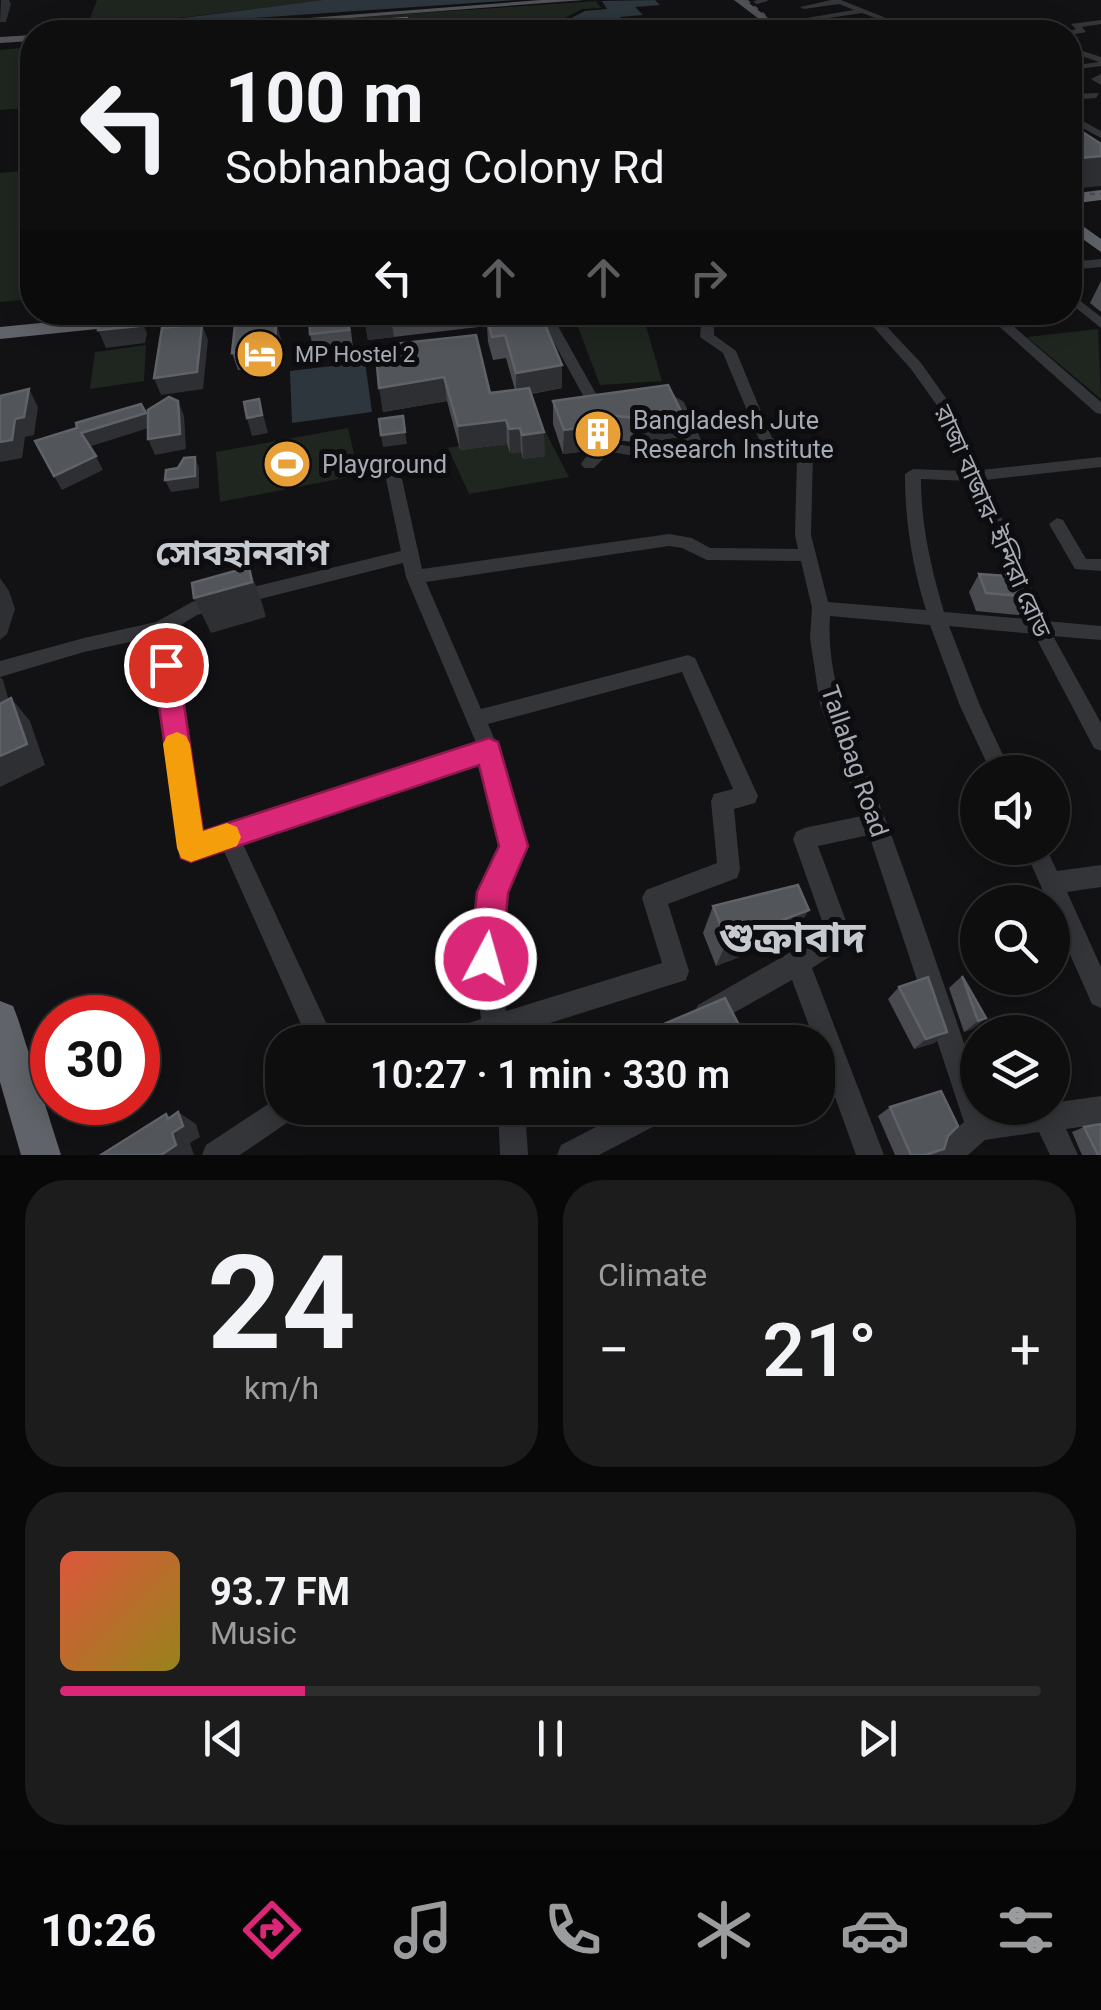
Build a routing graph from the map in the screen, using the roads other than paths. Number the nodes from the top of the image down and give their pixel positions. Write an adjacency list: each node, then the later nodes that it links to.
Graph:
1 (550, 0): 8 (main road)
2 (579, 0): 9 (main road)
3 (739, 0): 10 (main road)
4 (838, 1): 5 (street); 6 (street)
5 (804, 8)
6 (862, 11): 7 (street); 13 (street)
7 (844, 14): 11 (street); 12 (street)
8 (288, 20)
9 (298, 20)
10 (769, 20)
11 (817, 20)
12 (856, 20)
13 (880, 20)
14 (1101, 136): 15 (street)
15 (1086, 138)
16 (1082, 307): 17 (street)
17 (1101, 324)
18 (81, 325): 23 (highway)
19 (551, 325): 25 (street)
20 (707, 325): 31 (street, Tallabag Road)
21 (878, 325): 27 (street, রাজা বাজার- ইন্দিরা রোড)
22 (1004, 325): 24 (street)
23 (0, 333)
24 (1101, 410)
25 (589, 464)
26 (1098, 466): 27 (street)
27 (974, 476): 35 (street); 37 (street, রাজা বাজার- ইন্দিরা রোড)
28 (394, 478): 30 (street)
29 (1057, 524): 32 (street)
30 (410, 554): 33 (street); 36 (street)
31 (808, 555): 33 (street); 34 (street, Tallabag Road)
32 (1101, 565)
33 (414, 577): 40 (street)
34 (821, 608): 35 (street); 44 (street, Tallabag Road)
35 (940, 620): 37 (street); 43 (street)
36 (161, 628): 39 (street); 45 (street)
37 (1039, 628): 38 (street); 41 (street, রাজা বাজার- ইন্দিরা রোড)
38 (1101, 633)
39 (0, 670)
40 (476, 719): 42 (street); 54 (street)
41 (1101, 742)
42 (489, 750): 45 (street); 53 (street)
43 (992, 755)
44 (876, 823): 49 (street); 63 (street, Tallabag Road)
45 (228, 836): 52 (street)
46 (1043, 865): 48 (street)
47 (1101, 876): 48 (street)
48 (1051, 883): 50 (street)
49 (798, 963): 55 (street); 68 (street)
50 (1101, 995)
51 (0, 1018): 64 (highway)
52 (314, 1025)
53 (495, 1025)
54 (527, 1025)
55 (688, 1025)
56 (1101, 1110): 57 (street)
57 (1070, 1115)
58 (265, 1121): 65 (street)
59 (513, 1125): 66 (street)
60 (628, 1125): 67 (street)
61 (995, 1125): 63 (street)
62 (1049, 1125): 70 (street)
63 (980, 1127): 69 (street)
64 (40, 1155)
65 (216, 1155)
66 (514, 1155)
67 (571, 1155)
68 (870, 1155)
69 (947, 1155)
70 (1064, 1155)

